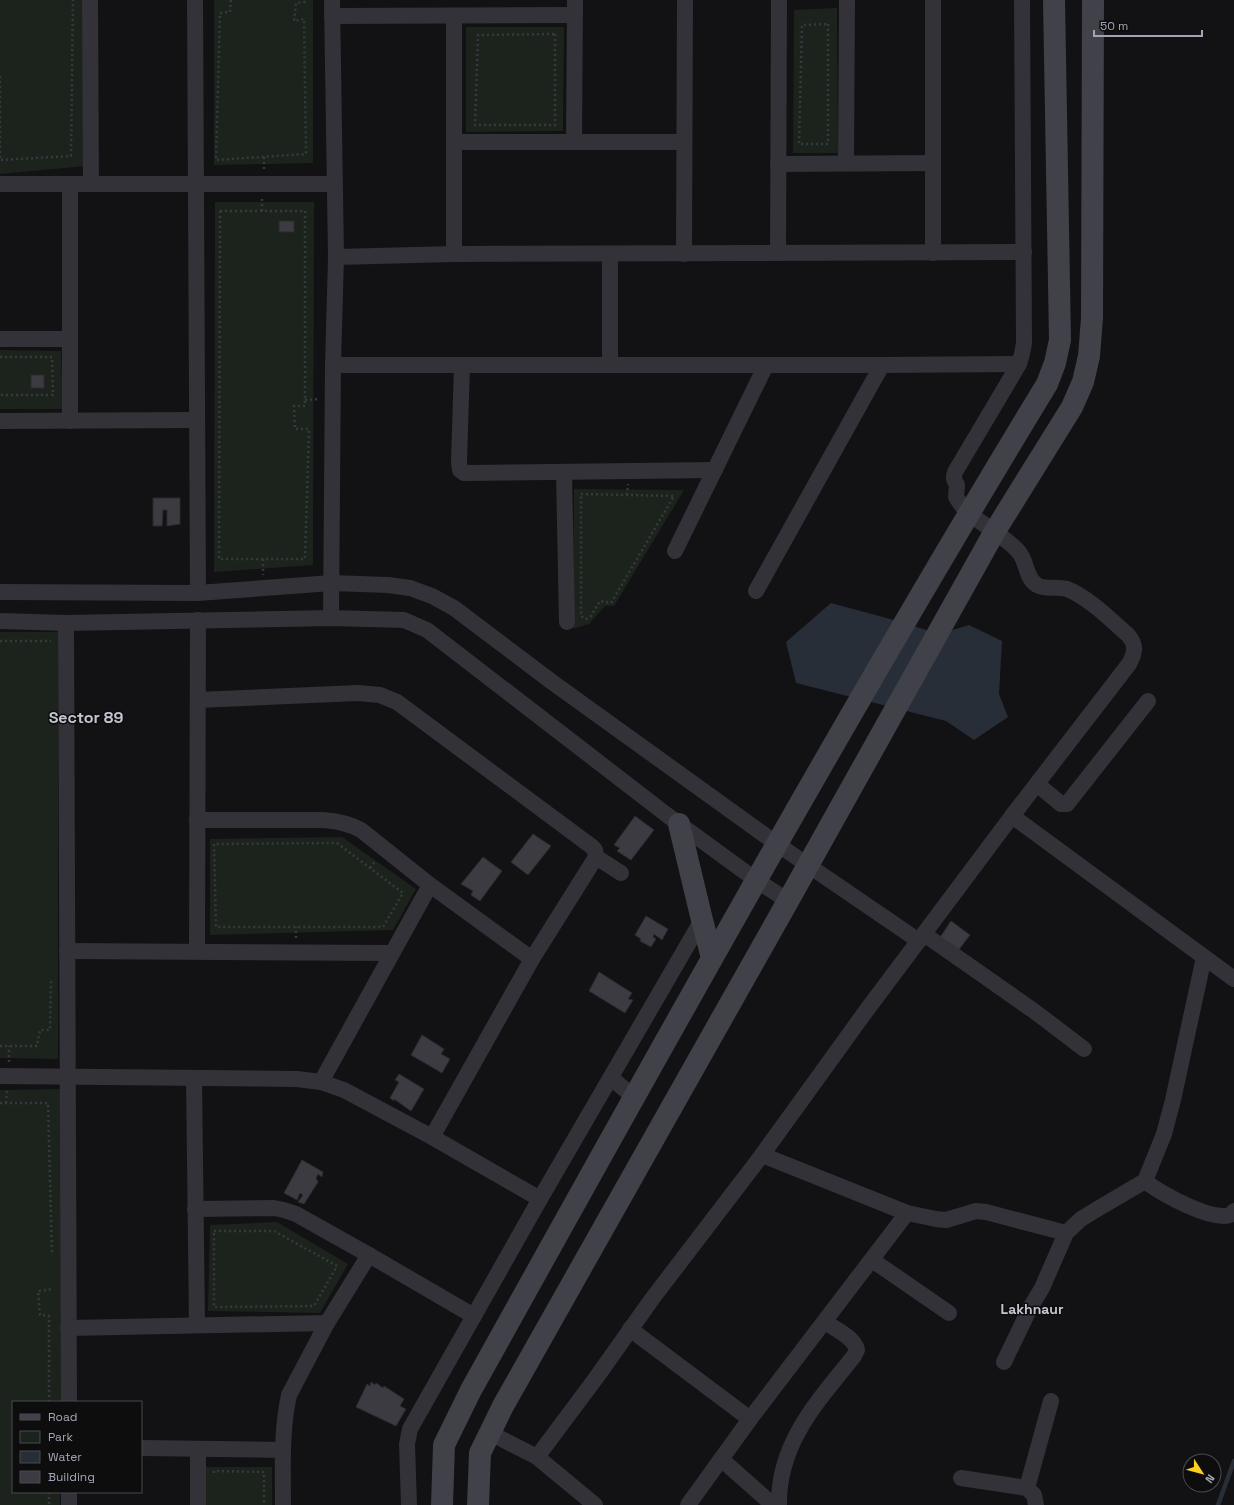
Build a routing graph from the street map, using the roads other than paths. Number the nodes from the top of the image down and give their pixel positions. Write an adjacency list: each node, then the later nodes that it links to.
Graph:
1 (90, 0): 21 (street)
2 (195, 0): 22 (street)
3 (685, 0): 15 (street)
4 (779, 0): 18 (street)
5 (847, 0): 16 (street)
6 (933, 0): 17 (street)
7 (1022, 0): 24 (street)
8 (1054, 0): 44 (street)
9 (1093, 0): 45 (street)
10 (332, 8): 12 (street); 23 (street)
11 (575, 8): 12 (street); 14 (street)
12 (454, 16): 13 (street)
13 (454, 142): 14 (street); 26 (street)
14 (574, 142): 15 (street)
15 (684, 142): 28 (street)
16 (846, 163): 17 (street); 18 (street)
17 (933, 163): 25 (street)
18 (778, 164): 29 (street)
19 (0, 184): 20 (street)
20 (70, 184): 21 (street); 32 (street)
21 (91, 184): 22 (street)
22 (196, 184): 23 (street); 39 (street)
23 (334, 184): 30 (street)
24 (1024, 252): 25 (street); 34 (street)
25 (932, 253): 29 (street)
26 (454, 254): 27 (street); 30 (street)
27 (610, 254): 28 (street); 36 (street)
28 (684, 254): 29 (street)
29 (778, 254)
30 (336, 257): 33 (street)
31 (0, 339): 32 (street)
32 (70, 339): 41 (street)
33 (333, 364): 35 (street); 47 (street)
34 (1019, 364): 38 (street); 44 (street)
35 (462, 365): 36 (street); 43 (street)
36 (610, 365): 37 (street)
37 (766, 365): 38 (street); 42 (street)
38 (882, 365): 48 (street)
39 (198, 420): 41 (street); 50 (street)
40 (0, 421): 41 (street)
41 (70, 421)
42 (715, 470): 43 (street); 46 (street)
43 (564, 473): 54 (street)
44 (968, 513): 45 (street); 62 (street)
45 (995, 531): 58 (street); 64 (street)
46 (675, 551)
47 (332, 583): 50 (street); 51 (street); 62 (street)
48 (756, 591)
49 (0, 592): 50 (street)
50 (198, 593)
51 (331, 618): 52 (street); 61 (street)
52 (198, 620): 55 (street); 56 (street)
53 (0, 622): 55 (street)
54 (567, 622)
55 (66, 623): 71 (street)
56 (198, 700): 60 (street); 63 (street)
57 (1148, 701): 58 (street)
58 (1037, 784): 59 (street)
59 (1012, 816): 70 (street); 74 (street)
60 (197, 820): 67 (street); 72 (street)
61 (679, 824): 66 (street); 69 (street)
62 (777, 844): 64 (street); 66 (street)
63 (596, 857): 65 (street); 76 (street)
64 (808, 865): 68 (street); 70 (street)
65 (621, 873)
66 (756, 880): 68 (street); 75 (street)
67 (430, 885): 73 (street); 76 (street)
68 (788, 901): 106 (street)
69 (702, 920): 75 (street); 82 (street)
70 (922, 938): 78 (street); 86 (street)
71 (67, 951): 72 (street); 80 (street)
72 (197, 951): 73 (street)
73 (392, 953): 83 (street)
74 (1204, 957): 77 (street); 87 (street)
75 (712, 958): 84 (street)
76 (532, 959): 85 (street)
77 (1234, 979)
78 (1084, 1049)
79 (0, 1076): 80 (street)
80 (68, 1076): 81 (street); 100 (street)
81 (194, 1078): 83 (street); 89 (street)
82 (611, 1078): 84 (street); 88 (street)
83 (321, 1082): 85 (street)
84 (634, 1097): 119 (street)
85 (432, 1137): 88 (street)
86 (762, 1154): 91 (street); 101 (street)
87 (1145, 1182): 90 (street); 92 (street)
88 (540, 1199): 96 (street)
89 (196, 1209): 93 (street); 99 (street)
90 (1234, 1211)
91 (908, 1213): 92 (street); 94 (street)
92 (1066, 1233): 102 (street)
93 (369, 1255): 96 (street); 98 (street)
94 (872, 1260): 95 (street); 97 (street)
95 (948, 1313)
96 (474, 1316): 118 (street)
97 (825, 1322): 105 (street); 124 (street)
98 (327, 1323): 99 (street); 109 (street)
99 (197, 1326): 100 (street)
100 (68, 1328): 103 (street)
101 (630, 1329): 105 (street); 110 (street)
102 (1004, 1362)
103 (69, 1401)
104 (1051, 1401): 113 (street)
105 (750, 1419): 111 (street)
106 (490, 1433): 110 (street); 120 (street)
107 (142, 1448): 108 (street)
108 (198, 1449): 109 (street); 116 (street)
109 (283, 1450): 117 (street)
110 (537, 1457): 121 (street)
111 (721, 1459): 122 (street); 123 (street)
112 (960, 1478): 113 (street)
113 (1026, 1488): 125 (street)
114 (69, 1493): 115 (street)
115 (69, 1505)
116 (198, 1505)
117 (283, 1505)
118 (409, 1505)
119 (442, 1505)
120 (478, 1505)
121 (595, 1505)
122 (688, 1505)
123 (774, 1505)
124 (780, 1505)
125 (1036, 1505)

